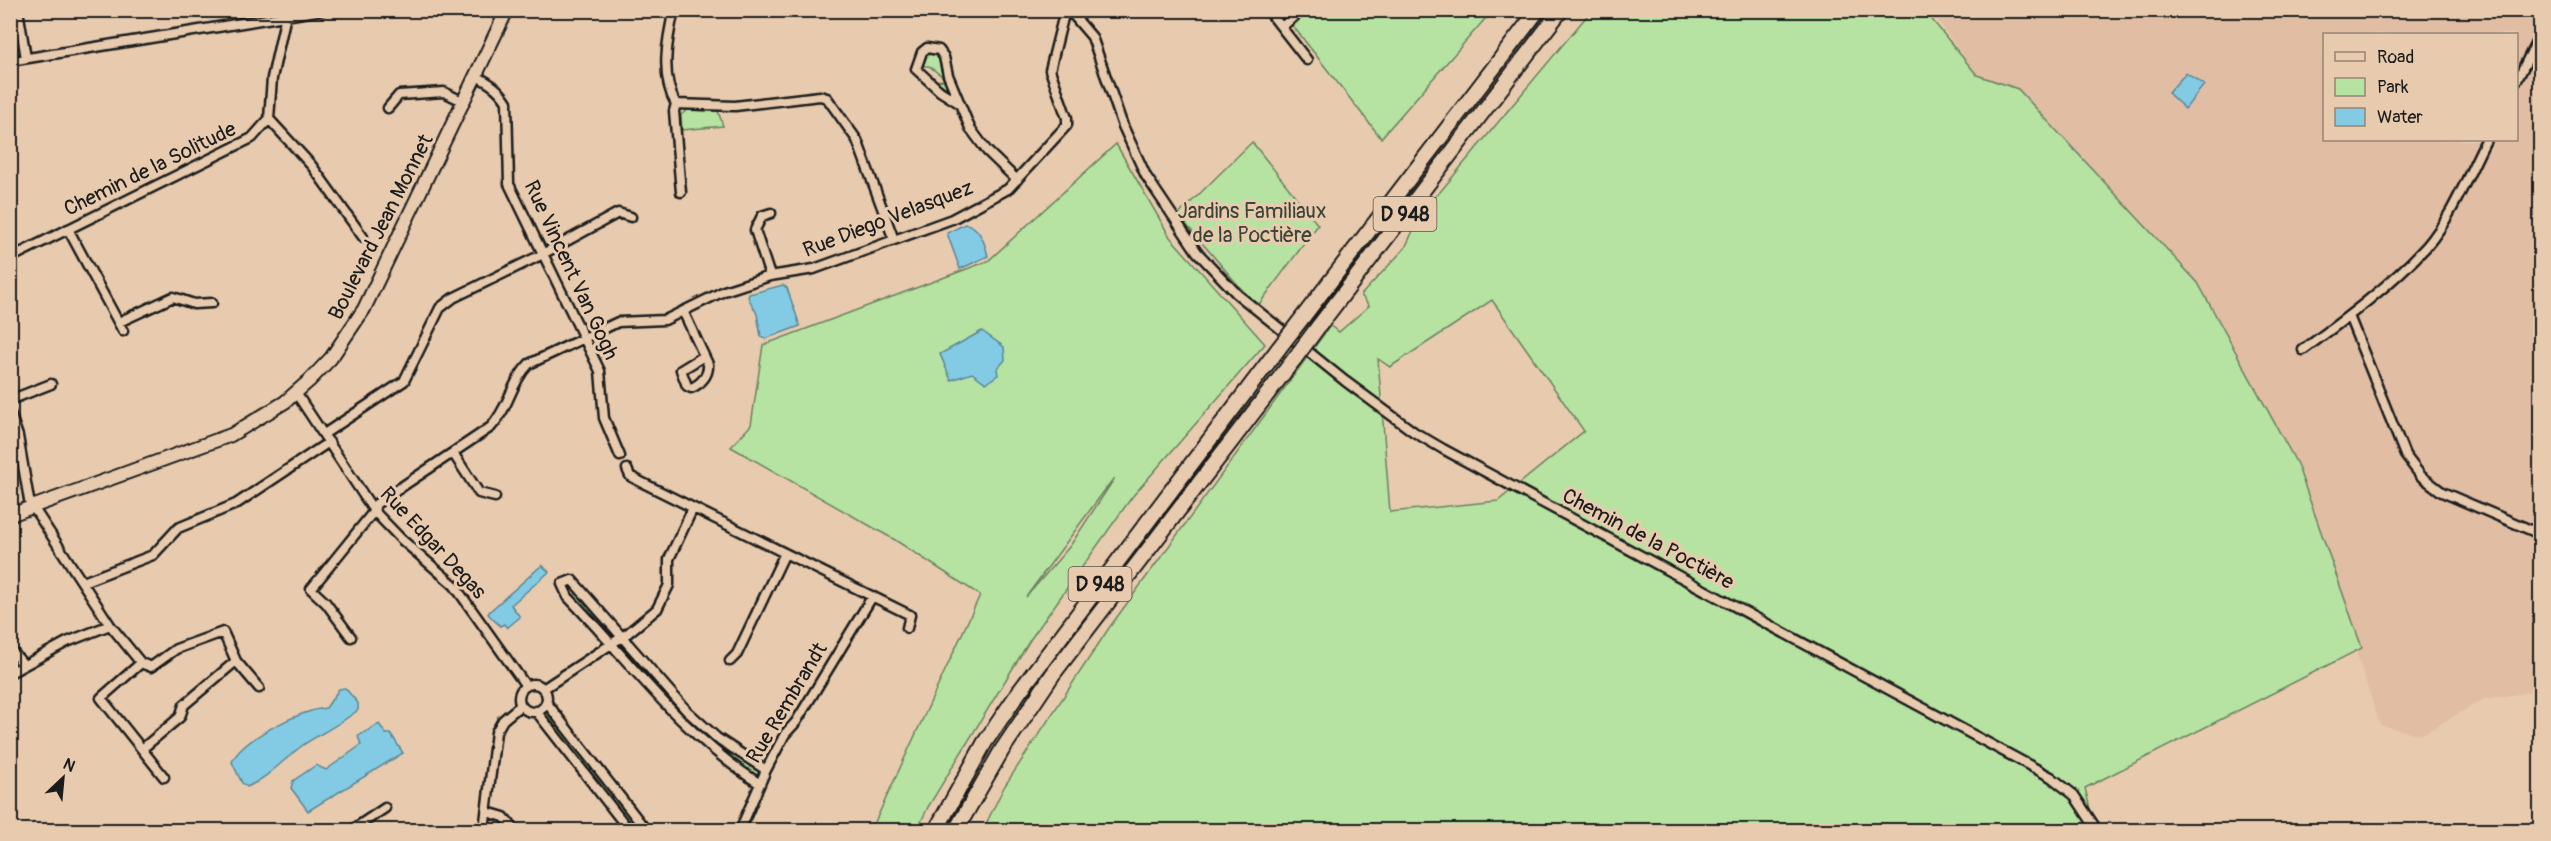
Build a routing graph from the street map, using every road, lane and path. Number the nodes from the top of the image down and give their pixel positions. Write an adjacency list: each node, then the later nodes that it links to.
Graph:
1 (18, 10): 16 (street)
2 (322, 10): 13 (street)
3 (507, 10): 19 (main road, Boulevard Jean Monnet)
4 (674, 10): 23 (street)
5 (960, 10): 6 (street)
6 (984, 10)
7 (1065, 10): 27 (street, Rue Diego Velasquez)
8 (1069, 10): 93 (street, Chemin de la Poctière)
9 (1268, 10): 14 (street)
10 (1301, 10): 14 (street)
11 (1538, 10): 91 (highway, D 948, bridge)
12 (1563, 10): 92 (highway, D 948, bridge)
13 (286, 15): 16 (street); 25 (street)
14 (1282, 27): 17 (street)
15 (2541, 35): 20 (street)
16 (26, 58): 18 (street)
17 (1307, 60)
18 (10, 61)
19 (476, 76): 21 (main road, Boulevard Jean Monnet); 34 (street, Rue Vincent Van Gogh)
20 (2518, 80)
21 (464, 102): 24 (street); 46 (main road, Boulevard Jean Monnet)
22 (959, 103): 22 (street); 27 (street)
23 (676, 104): 28 (street); 33 (street)
24 (388, 108)
25 (269, 119): 31 (street, Chemin de la Solitude); 32 (street)
26 (2485, 141): 39 (street)
27 (1017, 180): 33 (street, Rue Diego Velasquez)
28 (681, 192)
29 (771, 213): 36 (street)
30 (631, 217): 34 (street)
31 (68, 229): 35 (street, Chemin de la Solitude); 40 (street)
32 (363, 237)
33 (894, 240): 36 (street, Rue Diego Velasquez)
34 (543, 253): 42 (street, Rue Vincent Van Gogh); 49 (street)
35 (10, 258)
36 (770, 276): 38 (street, Rue Diego Velasquez)
37 (212, 303): 40 (street)
38 (683, 311): 42 (street, Rue Diego Velasquez); 44 (street)
39 (2349, 316): 43 (street); 58 (street)
40 (119, 322): 41 (street)
41 (123, 331)
42 (584, 338): 50 (street, Rue Diego Velasquez); 51 (street, Rue Vincent Van Gogh)
43 (2303, 350)
44 (704, 356)
45 (51, 384): 47 (street)
46 (296, 393): 49 (street, Rue Edgar Degas); 54 (main road, Boulevard Jean Monnet)
47 (10, 400)
48 (10, 412): 54 (street)
49 (327, 438): 56 (street, Rue Edgar Degas); 60 (street)
50 (453, 453): 53 (street); 56 (street, Rue Diego Velasquez)
51 (620, 456)
52 (627, 469): 55 (street)
53 (495, 497)
54 (33, 507): 57 (main road, Boulevard Jean Monnet); 60 (street)
55 (693, 508): 59 (street); 64 (street)
56 (374, 511): 65 (street, Rue Diego Velasquez); 73 (street, Rue Edgar Degas)
57 (10, 515)
58 (2541, 534)
59 (785, 553): 61 (street); 69 (street)
60 (83, 582): 62 (street)
61 (872, 597): 63 (street); 80 (street, Rue Rembrandt)
62 (110, 625): 70 (street); 71 (street)
63 (907, 628)
64 (623, 635): 66 (street); 66 (street); 80 (street)
65 (351, 637)
66 (609, 644): 75 (street); 82 (street)
67 (10, 649): 71 (street)
68 (236, 661): 70 (street); 74 (street); 79 (street)
69 (730, 661)
70 (141, 663): 79 (street)
71 (24, 665): 72 (street)
72 (10, 673)
73 (526, 686): 75 (street); 77 (street)
74 (259, 688)
75 (543, 689): 76 (street)
76 (546, 702): 78 (street); 89 (street)
77 (521, 705): 78 (street); 84 (street)
78 (536, 711): 88 (street)
79 (141, 749): 81 (street)
80 (766, 770): 82 (street, Rue Rembrandt)
81 (164, 777)
82 (760, 784): 90 (street, Rue Rembrandt)
83 (385, 808): 85 (street)
84 (487, 812): 86 (street); 87 (street)
85 (352, 831)
86 (484, 831)
87 (515, 831)
88 (629, 831)
89 (646, 831)
90 (740, 831)
91 (936, 831)
92 (956, 831)
93 (2097, 831)

